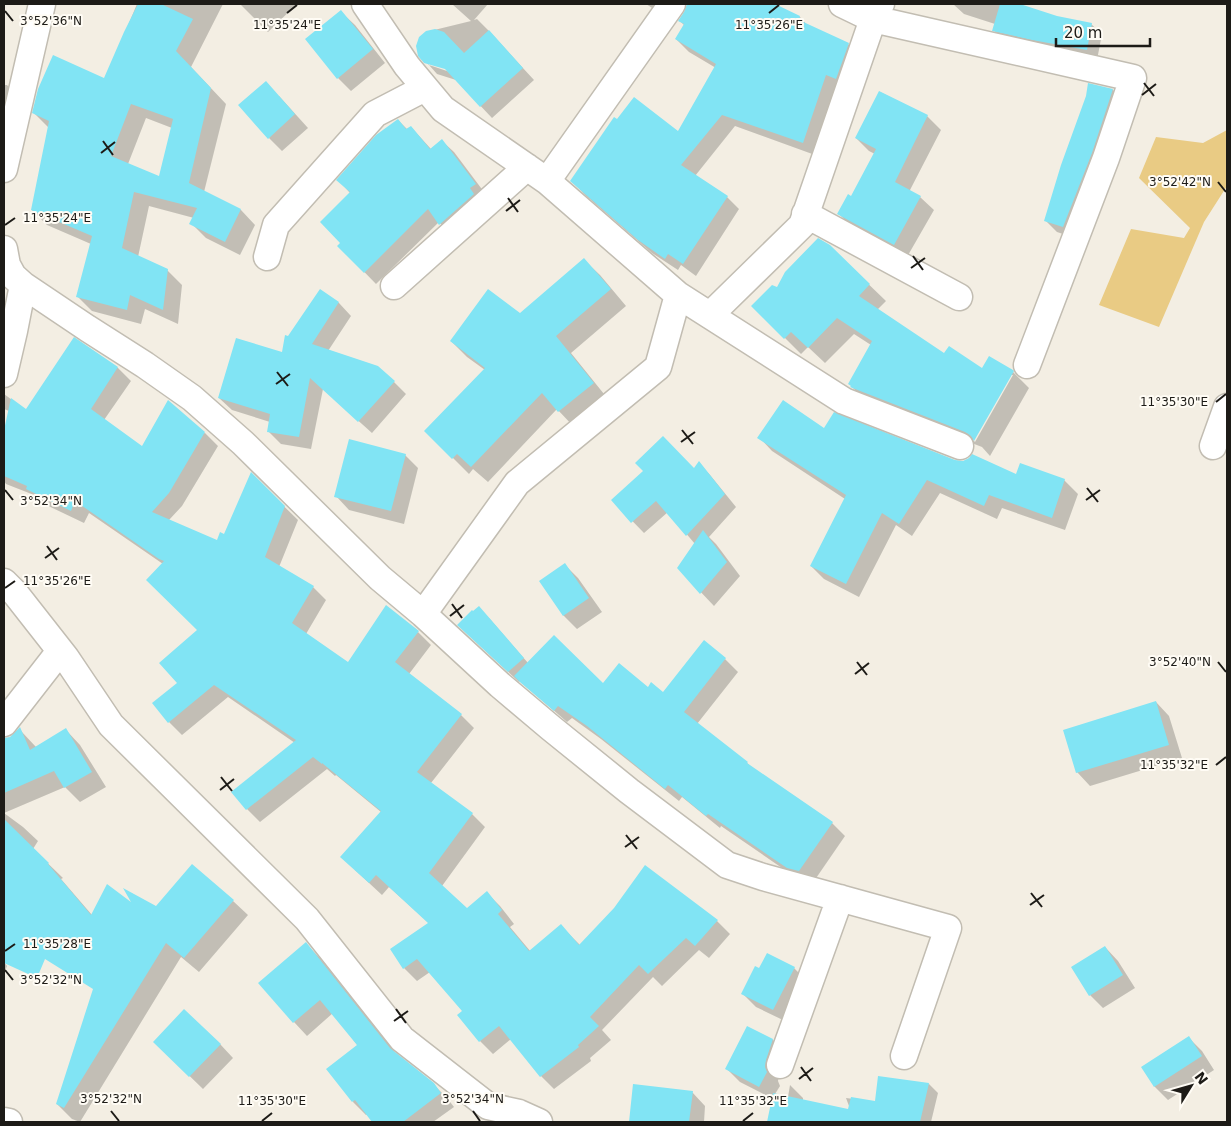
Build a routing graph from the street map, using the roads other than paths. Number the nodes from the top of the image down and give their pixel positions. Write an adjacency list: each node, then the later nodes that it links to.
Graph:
1 (42, 4): 7 (street)
2 (365, 4): 6 (street)
3 (672, 4): 8 (street)
4 (842, 4): 5 (street)
5 (877, 11): 9 (street); 17 (street)
6 (425, 88): 8 (street); 11 (street)
7 (4, 169)
8 (537, 174): 13 (street); 14 (street)
9 (805, 214): 15 (street); 16 (street)
10 (4, 249): 12 (street)
11 (267, 258)
12 (23, 285): 18 (street); 23 (street)
13 (394, 286)
14 (678, 295): 16 (street); 23 (street)
15 (958, 298)
16 (710, 315): 20 (street)
17 (1027, 365)
18 (4, 374)
19 (1227, 406): 21 (street)
20 (960, 446)
21 (1213, 446)
22 (4, 582): 24 (street)
23 (423, 614): 26 (street)
24 (60, 651): 25 (street); 31 (street)
25 (4, 723)
26 (840, 898): 27 (street); 28 (street)
27 (904, 1056)
28 (780, 1065)
29 (4, 1121): 30 (street)
30 (9, 1122)
31 (538, 1122)

